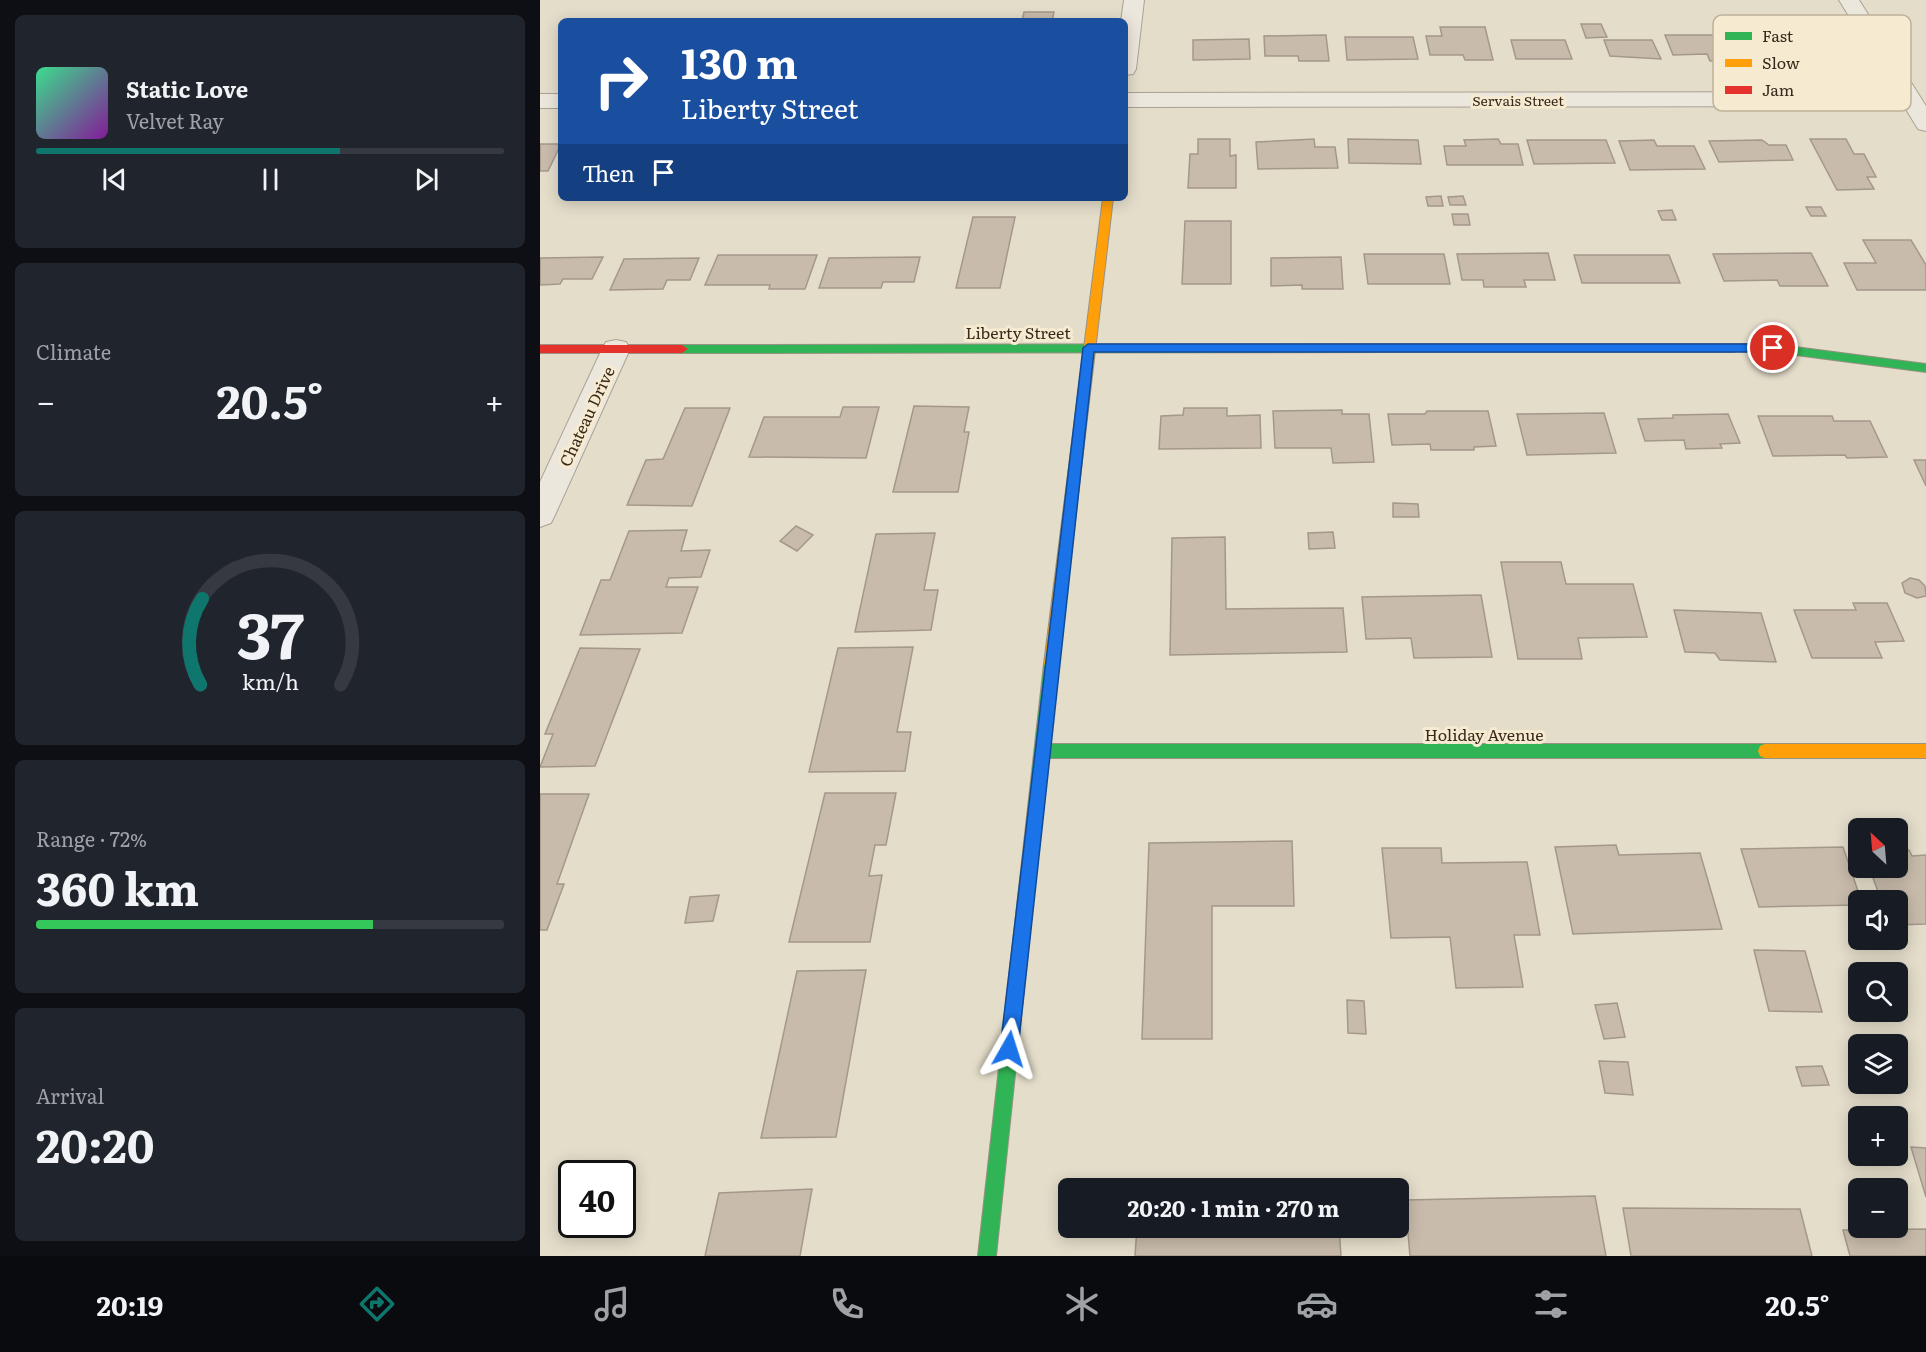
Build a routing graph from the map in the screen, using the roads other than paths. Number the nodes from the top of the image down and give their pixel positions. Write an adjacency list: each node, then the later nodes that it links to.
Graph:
1 (1134, 0): 4 (street)
2 (1849, 0): 3 (street)
3 (1858, 15)
4 (1128, 46)
5 (1713, 99): 6 (street, Servais Street)
6 (1128, 100)
7 (540, 101): 8 (street)
8 (558, 101)
9 (1911, 101): 10 (street)
10 (1926, 124)
11 (1108, 201): 12 (street)
12 (1088, 348): 14 (street, Liberty Street); 15 (street, Liberty Street); 17 (street)
13 (540, 349): 14 (street, Liberty Street)
14 (616, 349): 16 (street, Chateau Drive)
15 (1926, 368)
16 (540, 515)
17 (1041, 751): 18 (street, Holiday Avenue); 19 (street)
18 (1926, 751)
19 (987, 1256)

